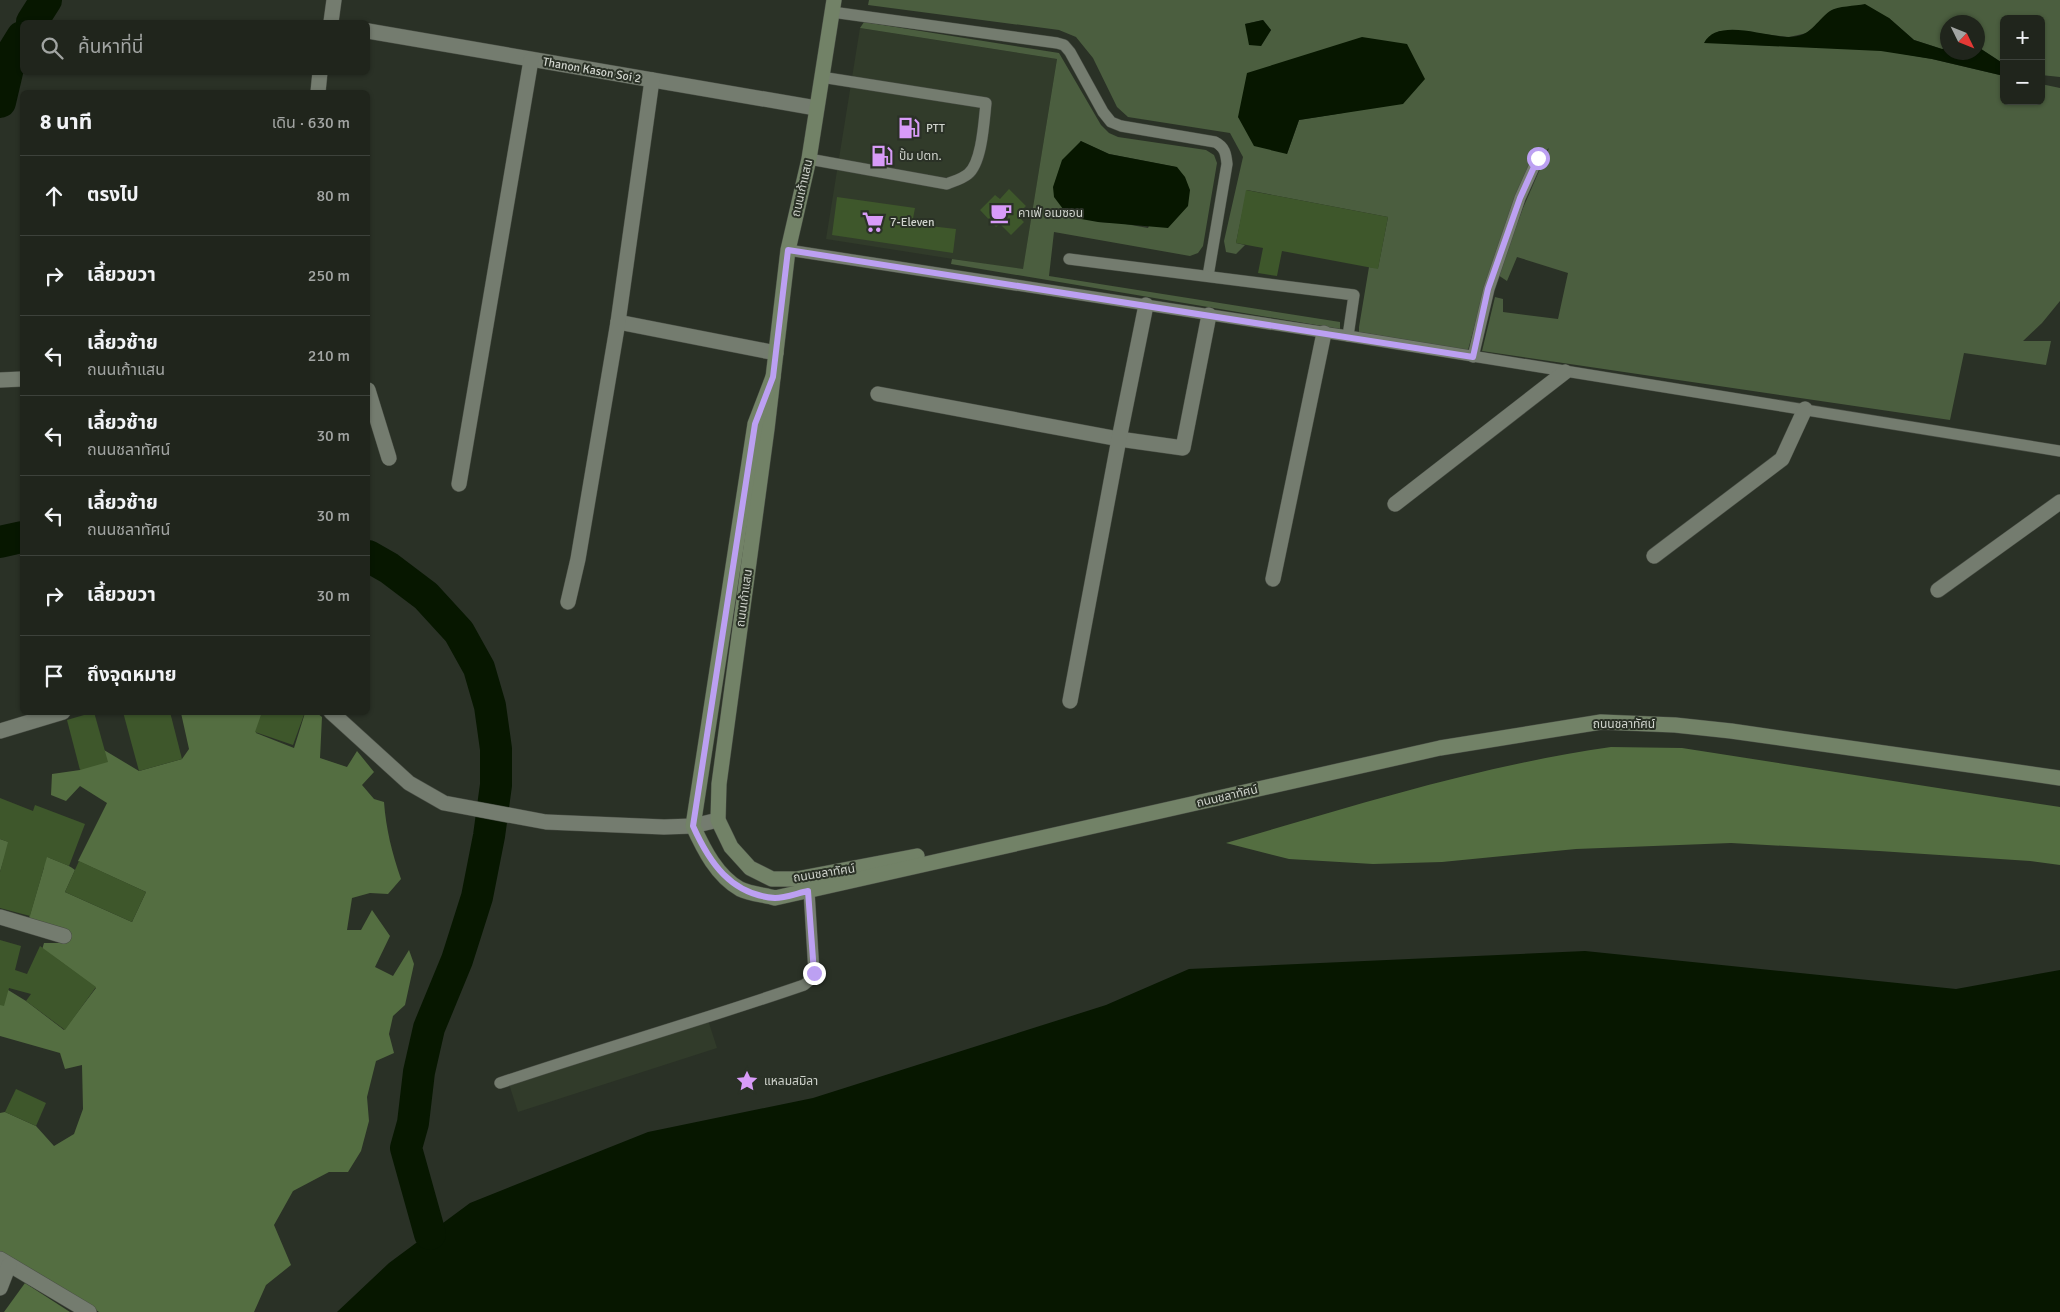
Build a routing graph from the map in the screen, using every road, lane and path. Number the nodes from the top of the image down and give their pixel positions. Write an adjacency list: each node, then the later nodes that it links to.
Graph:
1 (334, 0): 3 (street)
2 (833, 6): 7 (main road, ถนนเก้าแสน); 15 (lane)
3 (331, 20)
4 (370, 32): 5 (street, Thanon Kason Soi 2)
5 (531, 60): 8 (street, Thanon Kason Soi 2); 33 (street)
6 (320, 75): 9 (street)
7 (822, 77): 10 (main road, ถนนเก้าแสน); 12 (lane)
8 (652, 80): 10 (street, Thanon Kason Soi 2); 18 (street)
9 (318, 90)
10 (816, 108): 12 (main road, ถนนเก้าแสน)
11 (1538, 158): 22 (lane)
12 (809, 159): 13 (main road, ถนนเก้าแสน)
13 (788, 250): 16 (lane); 21 (main road, ถนนเก้าแสน)
14 (1069, 259): 15 (lane)
15 (1208, 276): 20 (lane)
16 (1146, 305): 17 (lane); 30 (street)
17 (1210, 315): 19 (lane); 30 (street)
18 (618, 322): 21 (street); 39 (street)
19 (1324, 333): 20 (lane); 37 (street)
20 (1348, 336): 22 (lane)
21 (776, 353): 24 (main road, ถนนเก้าแสน)
22 (1473, 357): 23 (lane)
23 (1565, 372): 29 (lane); 35 (street)
24 (773, 377): 46 (main road, ถนนเก้าแสน); 47 (main road, ถนนเก้าแสน)
25 (20, 379): 26 (street)
26 (0, 380)
27 (878, 394): 30 (street)
28 (370, 396): 32 (street)
29 (1805, 410): 31 (lane); 36 (street)
30 (1119, 439): 40 (street)
31 (2060, 451)
32 (389, 458)
33 (458, 484)
34 (2060, 502): 38 (street)
35 (1395, 504)
36 (1654, 556)
37 (1273, 579)
38 (1938, 590)
39 (568, 602)
40 (1070, 701)
41 (53, 715): 43 (street)
42 (334, 715): 47 (street)
43 (0, 731)
44 (2060, 778): 45 (main road, ถนนชลาทัศน์)
45 (1164, 810): 46 (main road, ถนนชลาทัศน์); 48 (main road, ถนนชลาทัศน์)
46 (718, 820): 47 (street)
47 (693, 826): 48 (main road, ถนนชลาทัศน์)
48 (808, 891): 51 (lane)
49 (0, 917): 50 (street)
50 (64, 936)
51 (500, 1083)
52 (5, 1262): 53 (street); 54 (street)
53 (0, 1288)
54 (89, 1312)

